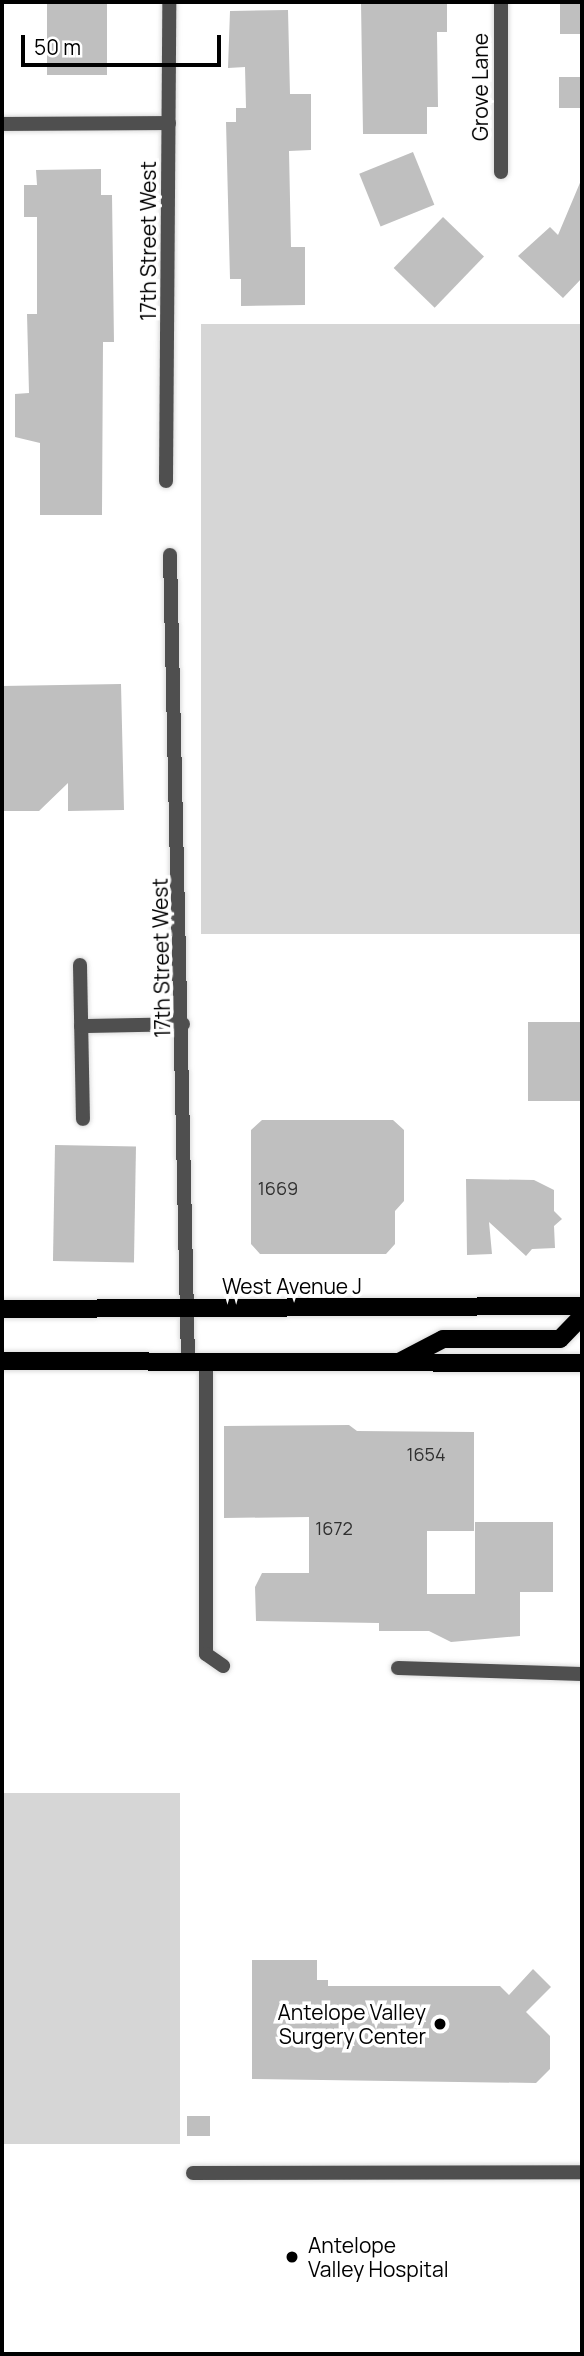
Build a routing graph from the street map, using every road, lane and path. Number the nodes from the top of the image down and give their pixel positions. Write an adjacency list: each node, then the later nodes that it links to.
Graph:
1 (169, 2): 3 (street, 17th Street West)
2 (501, 2): 5 (street, Grove Lane)
3 (169, 123): 4 (street); 6 (street, 17th Street West)
4 (2, 124)
5 (501, 172)
6 (166, 481)
7 (170, 555): 9 (street, 17th Street West)
8 (80, 965): 10 (street)
9 (183, 1024): 10 (street); 14 (street, 17th Street West)
10 (81, 1026): 11 (street)
11 (83, 1119)
12 (582, 1306): 14 (main road, West Avenue J)
13 (2, 1309): 14 (main road, West Avenue J)
14 (187, 1309): 17 (street, 17th Street West)
15 (582, 1316): 19 (main road)
16 (2, 1361): 17 (main road)
17 (188, 1362): 18 (main road)
18 (206, 1362): 19 (main road); 21 (street)
19 (398, 1363): 20 (main road)
20 (582, 1363)
21 (223, 1665)
22 (398, 1668): 23 (street)
23 (582, 1674)
24 (582, 2172): 25 (street)
25 (193, 2173)

